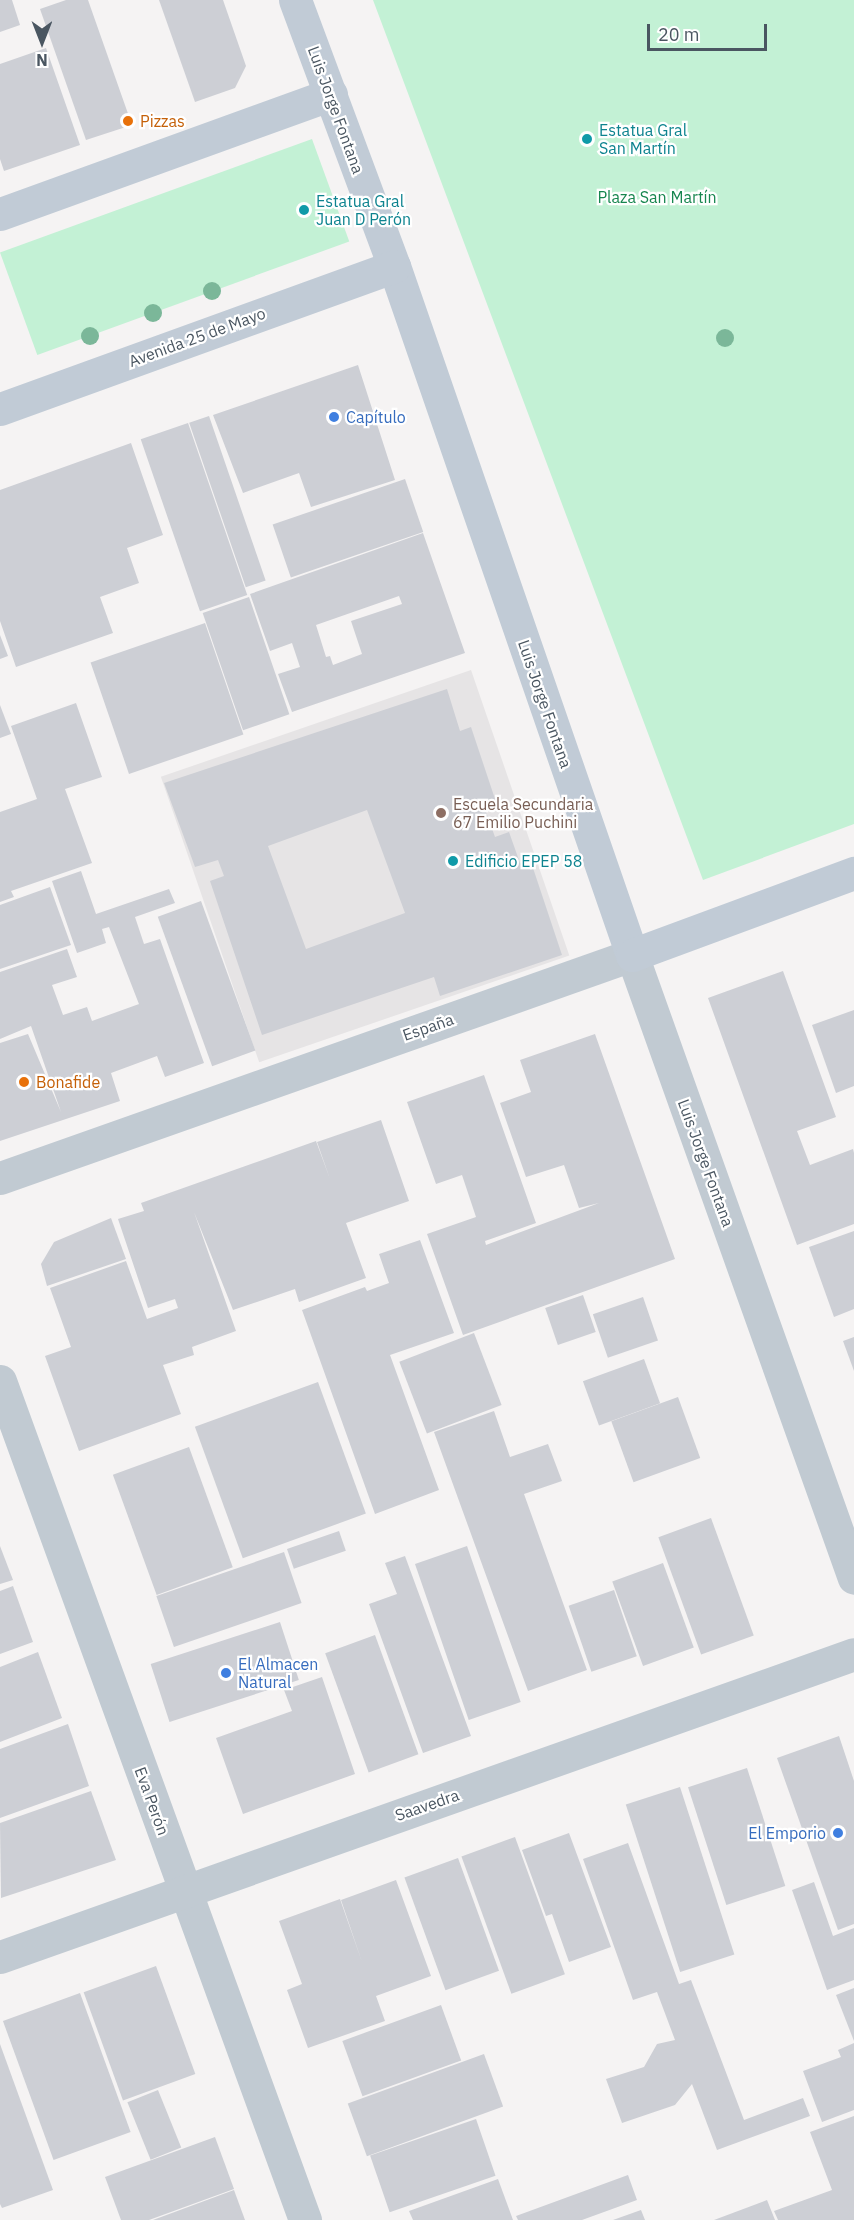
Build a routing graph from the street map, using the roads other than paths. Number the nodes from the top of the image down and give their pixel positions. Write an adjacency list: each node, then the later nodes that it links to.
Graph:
1 (295, 0): 2 (main road, Luis Jorge Fontana)
2 (331, 94): 3 (main road); 4 (main road, Luis Jorge Fontana)
3 (0, 213)
4 (394, 266): 5 (main road, Avenida 25 de Mayo); 7 (main road, Luis Jorge Fontana)
5 (0, 409)
6 (854, 873): 7 (main road, España)
7 (632, 955): 8 (street, España); 10 (street, Luis Jorge Fontana)
8 (0, 1178)
9 (0, 1381): 12 (street, Eva Perón)
10 (854, 1578)
11 (854, 1653): 12 (street, Saavedra)
12 (184, 1890): 13 (street, Saavedra); 14 (street, Eva Perón)
13 (0, 1958)
14 (305, 2220)

